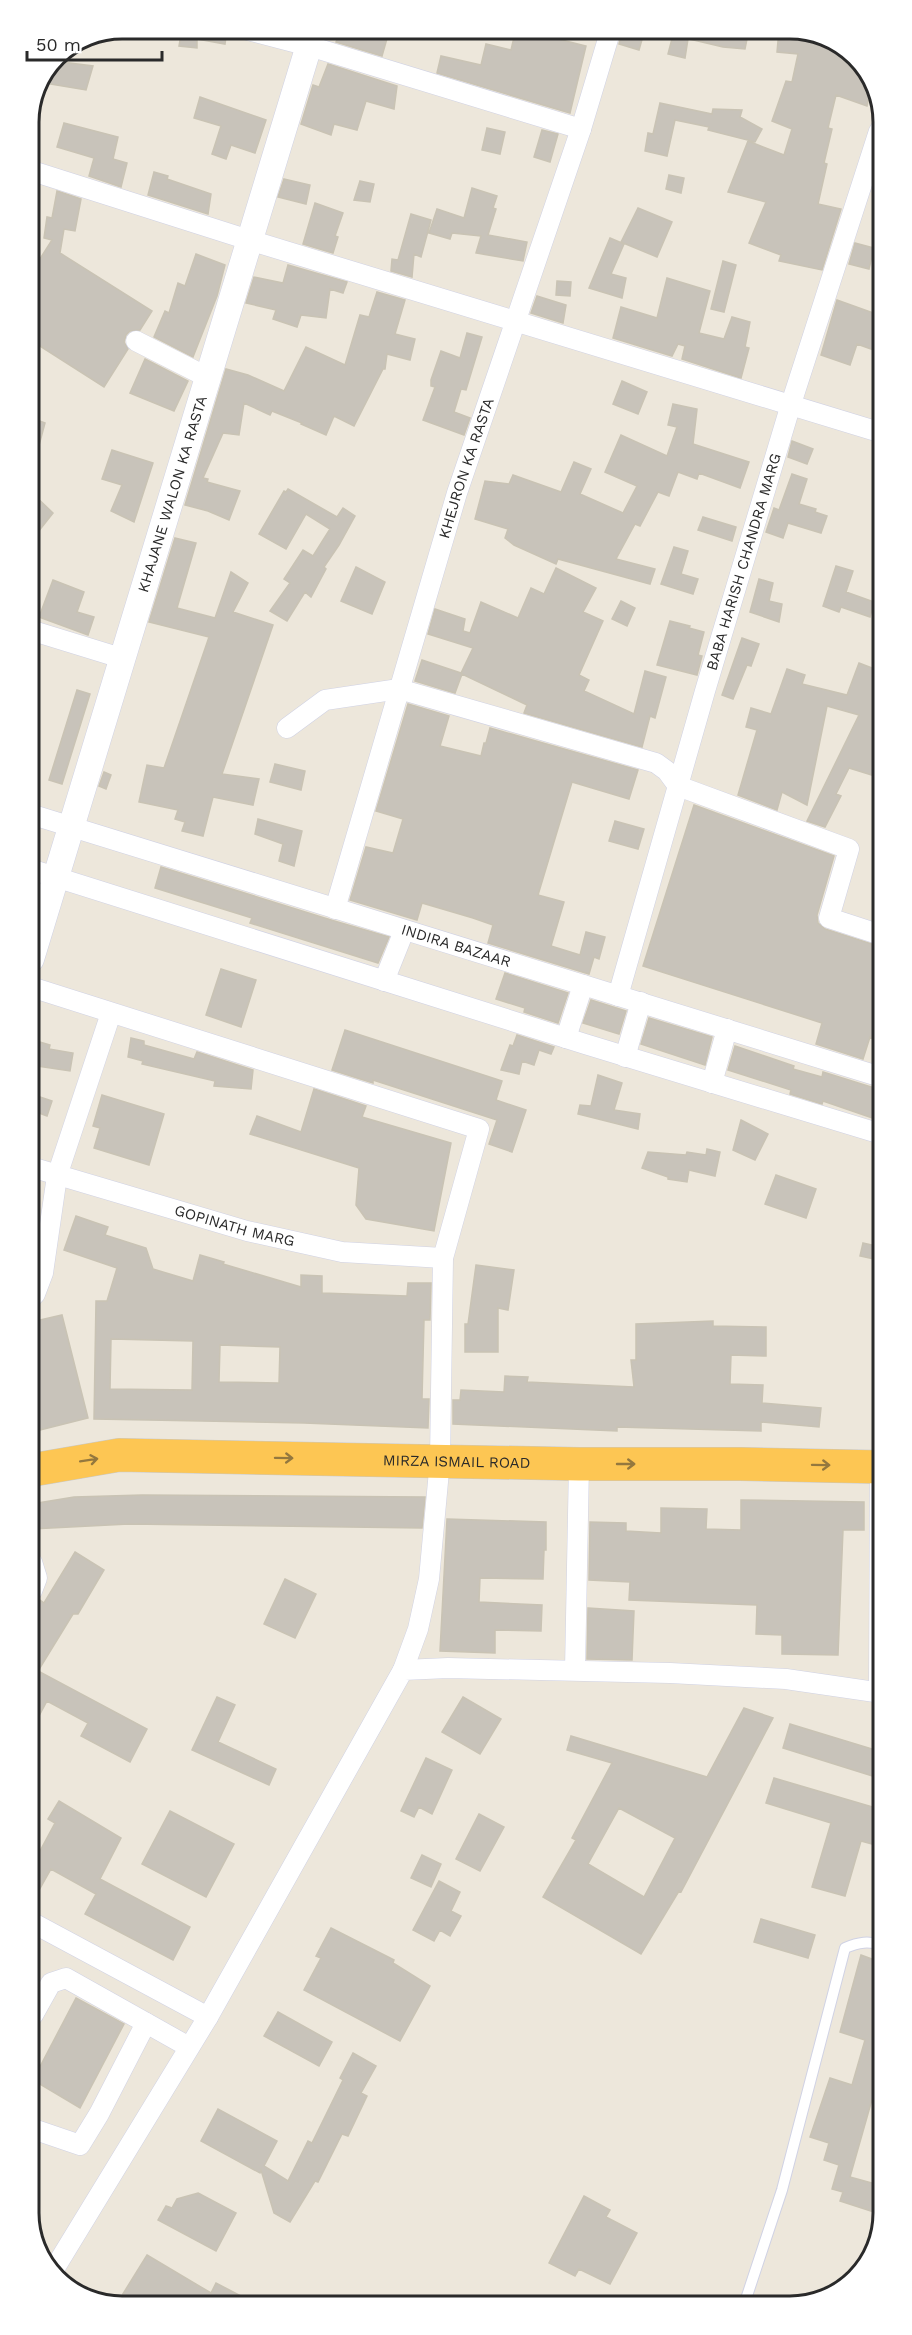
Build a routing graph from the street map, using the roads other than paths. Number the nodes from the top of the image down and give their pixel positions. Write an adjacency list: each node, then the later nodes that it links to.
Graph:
1 (310, 39): 7 (street, KHAJANE WALON KA RASTA)
2 (317, 39): 4 (street)
3 (607, 39): 4 (street, KHEJRON KA RASTA)
4 (581, 129): 8 (street, KHEJRON KA RASTA)
5 (873, 150): 11 (street, BABA HARISH CHANDRA MARG)
6 (39, 173): 7 (street)
7 (249, 240): 8 (street); 10 (street, KHAJANE WALON KA RASTA)
8 (515, 320): 11 (street); 15 (street, KHEJRON KA RASTA)
9 (136, 341): 10 (street)
10 (207, 377): 14 (street, KHAJANE WALON KA RASTA)
11 (791, 404): 12 (street); 17 (street, BABA HARISH CHANDRA MARG)
12 (873, 430)
13 (39, 633): 14 (street)
14 (122, 658): 19 (street, KHAJANE WALON KA RASTA)
15 (399, 689): 16 (street); 17 (street); 22 (street, KHEJRON KA RASTA)
16 (287, 728)
17 (678, 786): 25 (street); 29 (street, BABA HARISH CHANDRA MARG)
18 (39, 817): 19 (street, INDIRA BAZAAR)
19 (71, 827): 21 (street, KHAJANE WALON KA RASTA); 22 (street, INDIRA BAZAAR)
20 (39, 872): 21 (street)
21 (56, 877): 24 (street, KHAJANE WALON KA RASTA); 26 (street)
22 (335, 909): 23 (street, INDIRA BAZAAR)
23 (404, 931): 26 (street); 27 (street, INDIRA BAZAAR)
24 (39, 933)
25 (873, 933)
26 (384, 981): 33 (street)
27 (583, 985): 29 (street, INDIRA BAZAAR); 33 (street)
28 (39, 990): 31 (street)
29 (618, 996): 30 (street, INDIRA BAZAAR)
30 (641, 1002): 32 (street, INDIRA BAZAAR); 34 (street)
31 (111, 1013): 39 (street); 40 (street)
32 (727, 1029): 35 (street, INDIRA BAZAAR); 36 (street)
33 (566, 1038): 34 (street)
34 (625, 1057): 36 (street)
35 (873, 1075)
36 (711, 1083): 37 (street)
37 (873, 1132)
38 (39, 1170): 39 (street, GOPINATH MARG)
39 (57, 1176): 40 (street, GOPINATH MARG); 41 (street)
40 (442, 1258): 42 (street)
41 (39, 1284)
42 (440, 1461): 43 (highway, MIRZA ISMAIL ROAD); 45 (highway, MIRZA ISMAIL ROAD, one-way to 42); 46 (street)
43 (579, 1464): 44 (highway, MIRZA ISMAIL ROAD, one-way to 44); 47 (street)
44 (873, 1467)
45 (39, 1469)
46 (403, 1670): 47 (street); 52 (street)
47 (575, 1670): 48 (street)
48 (873, 1692)
49 (39, 1926): 52 (street)
50 (873, 1942): 57 (lane)
51 (39, 2004): 53 (street)
52 (208, 2017): 54 (street)
53 (146, 2023): 54 (street); 55 (street)
54 (189, 2047): 56 (street)
55 (39, 2131)
56 (57, 2264)
57 (748, 2296)

